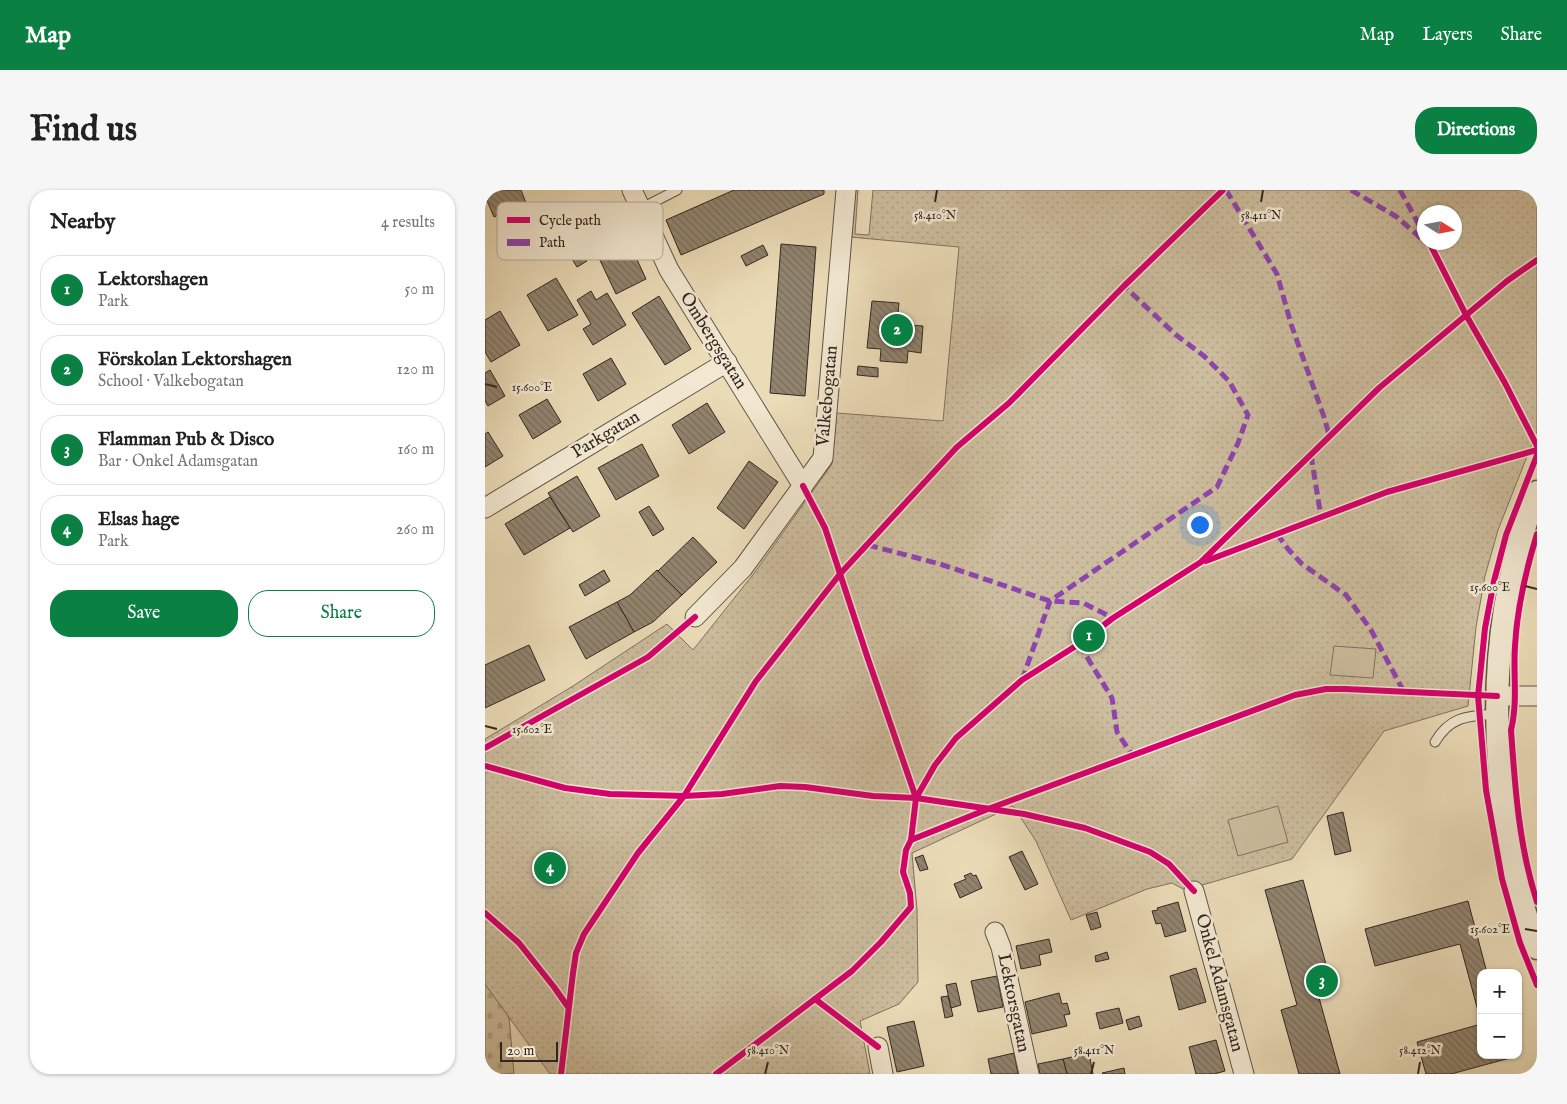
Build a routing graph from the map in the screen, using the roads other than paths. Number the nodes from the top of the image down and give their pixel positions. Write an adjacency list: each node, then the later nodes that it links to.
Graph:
1 (632, 190): 4 (street, Ombergsgatan)
2 (677, 190): 5 (lane)
3 (846, 190): 8 (street, Valkebogatan)
4 (638, 202)
5 (654, 202)
6 (663, 257): 7 (street, Ombergsgatan)
7 (727, 362): 8 (street, Ombergsgatan); 10 (street, Parkgatan)
8 (803, 486): 11 (street, Valkebogatan)
9 (1537, 492): 13 (street)
10 (485, 508)
11 (695, 617)
12 (1537, 696): 13 (street)
13 (1497, 705): 14 (lane); 17 (street)
14 (1435, 742)
15 (1194, 891): 21 (street, Onkel Adamsgatan)
16 (995, 932): 20 (street, Lektorsgatan)
17 (1537, 948)
18 (877, 1047): 19 (street)
19 (883, 1074)
20 (1029, 1074)
21 (1244, 1074)

